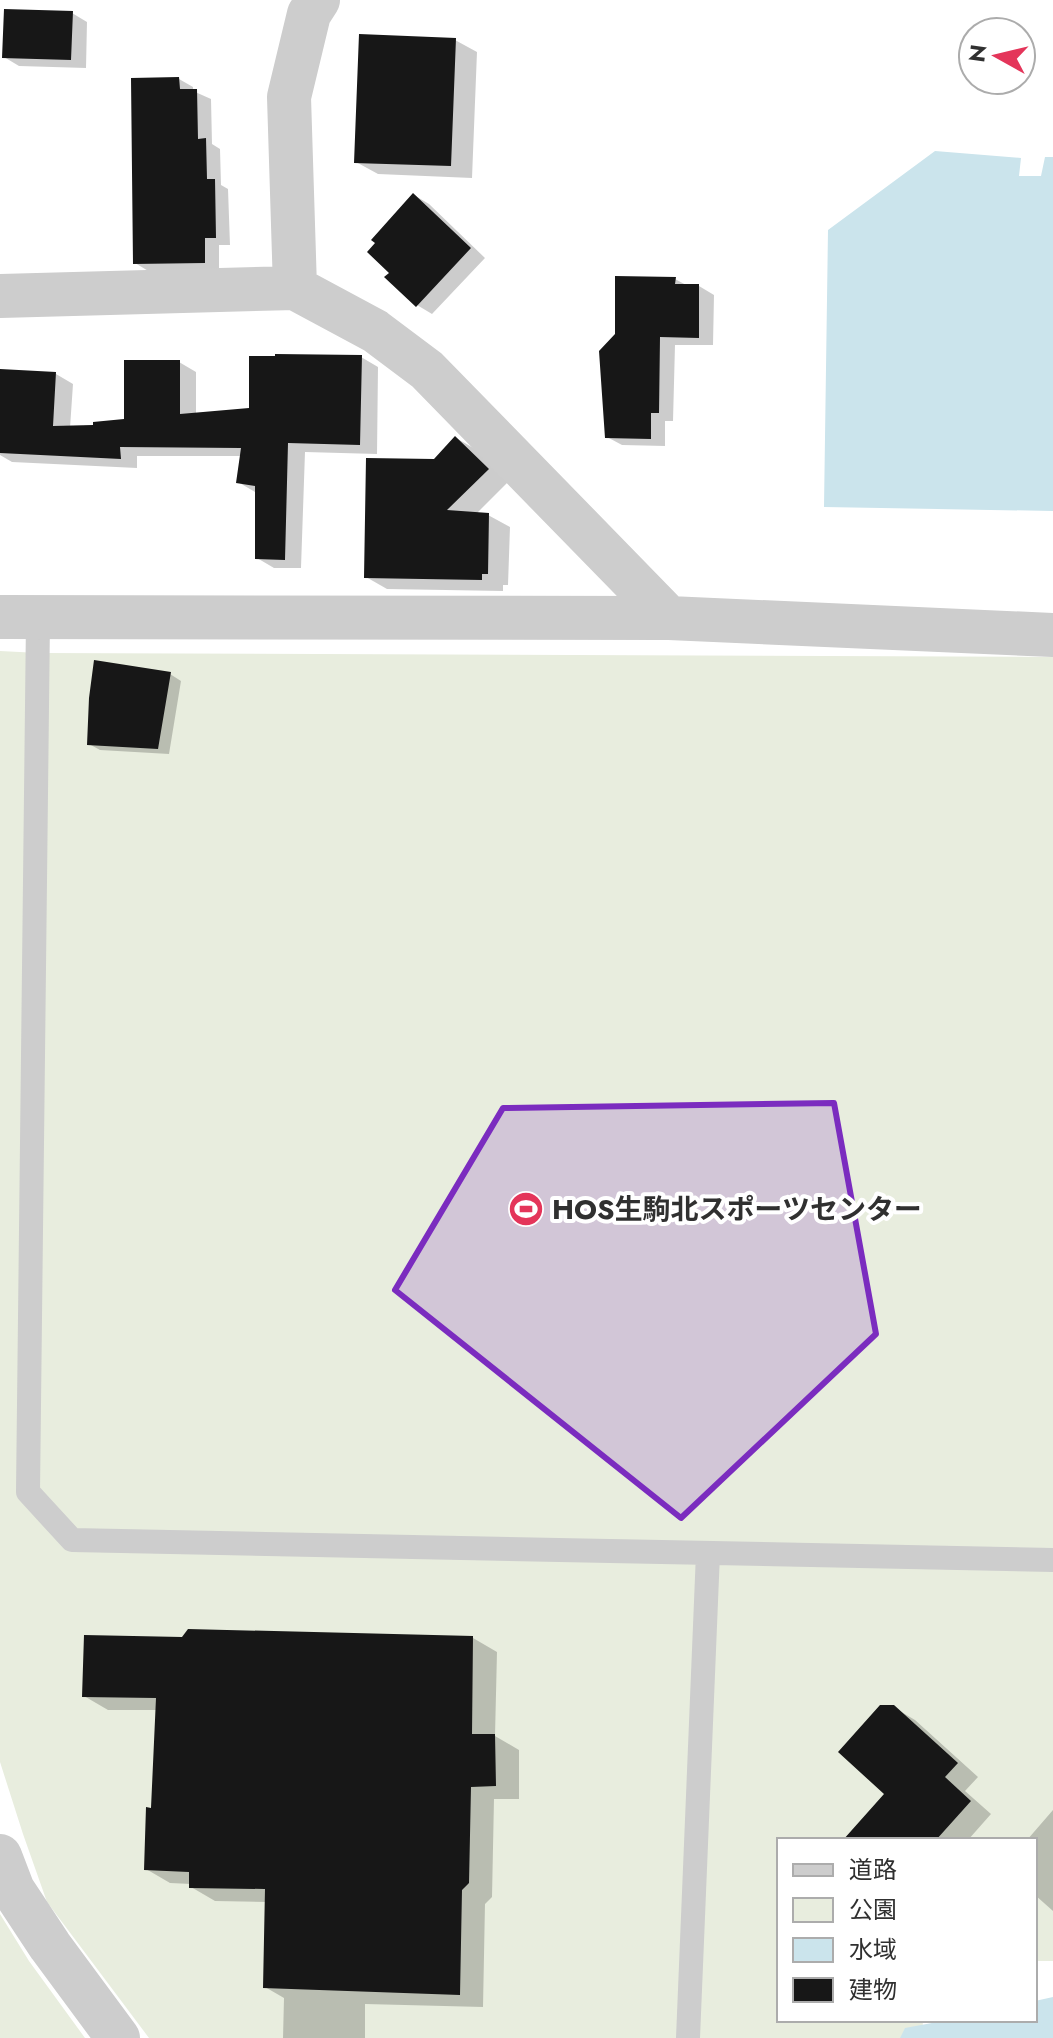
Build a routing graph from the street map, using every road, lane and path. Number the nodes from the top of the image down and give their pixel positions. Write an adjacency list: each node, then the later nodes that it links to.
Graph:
1 (318, 0): 2 (street)
2 (295, 288): 3 (street); 5 (street)
3 (0, 296)
4 (19, 618): 5 (street); 7 (lane)
5 (669, 618): 6 (street)
6 (1053, 635)
7 (708, 1553): 8 (lane); 11 (lane)
8 (1053, 1560)
9 (0, 1856): 10 (street)
10 (118, 2038)
11 (688, 2038)

